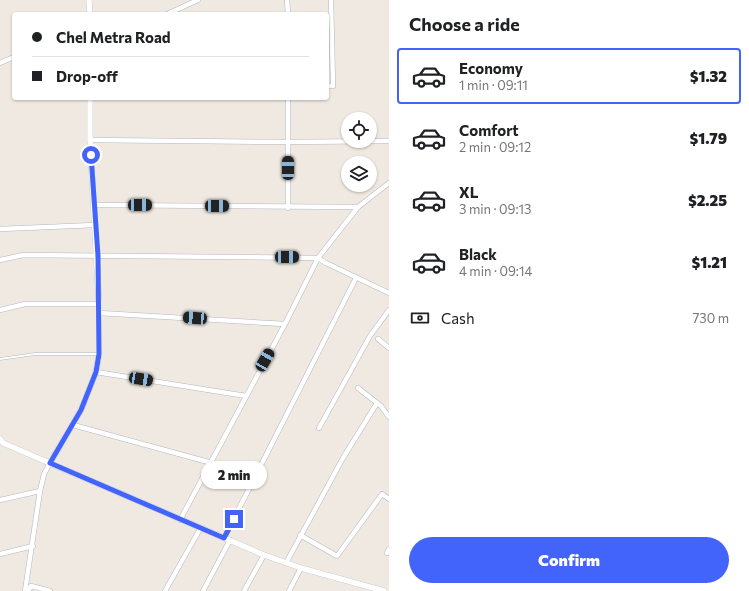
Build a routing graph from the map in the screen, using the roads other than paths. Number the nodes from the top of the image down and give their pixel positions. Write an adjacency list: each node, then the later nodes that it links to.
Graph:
1 (89, 0): 5 (street)
2 (198, 0): 6 (street)
3 (287, 0): 7 (street)
4 (331, 0): 10 (street)
5 (90, 12)
6 (172, 12)
7 (288, 12)
8 (12, 58): 9 (street)
9 (0, 63)
10 (329, 86)
11 (90, 100): 13 (street)
12 (288, 100): 15 (street)
13 (90, 140): 15 (street); 17 (street)
14 (389, 141): 15 (street)
15 (288, 142): 19 (street)
16 (389, 183): 18 (street)
17 (94, 205): 19 (street); 20 (street)
18 (358, 207): 19 (street); 23 (street)
19 (288, 208)
20 (95, 225): 21 (street); 22 (street)
21 (0, 229)
22 (98, 256): 23 (street); 24 (street); 27 (street)
23 (318, 258): 25 (street); 31 (street)
24 (0, 260)
25 (356, 278): 26 (street); 54 (street)
26 (389, 293)
27 (100, 304): 28 (street); 30 (street)
28 (0, 310)
29 (389, 310): 42 (street)
30 (99, 313): 31 (street); 34 (street)
31 (285, 324): 38 (street)
32 (378, 339): 33 (street)
33 (389, 348)
34 (99, 354): 35 (lane); 36 (street)
35 (0, 359)
36 (96, 372): 38 (street); 41 (street)
37 (358, 388): 39 (street)
38 (246, 396): 47 (street)
39 (376, 403): 40 (street); 53 (street)
40 (389, 417)
41 (73, 425): 46 (street); 47 (street)
42 (319, 428)
43 (0, 439): 44 (street)
44 (8, 445): 45 (street); 46 (street)
45 (0, 447)
46 (50, 463): 48 (street); 51 (street)
47 (212, 463): 51 (street)
48 (40, 490): 50 (street); 56 (street)
49 (389, 499): 53 (street)
50 (0, 500)
51 (180, 520): 52 (street)
52 (200, 529): 54 (street); 63 (street)
53 (300, 535): 59 (street)
54 (224, 538): 55 (street)
55 (230, 540): 58 (street); 64 (street)
56 (33, 546): 57 (street); 61 (street)
57 (0, 554)
58 (264, 555): 59 (street); 65 (street)
59 (286, 563): 60 (street)
60 (301, 568): 66 (street); 67 (street)
61 (27, 591): 62 (street)
62 (50, 591)
63 (165, 591)
64 (203, 591)
65 (244, 591)
66 (289, 591)
67 (383, 591)

